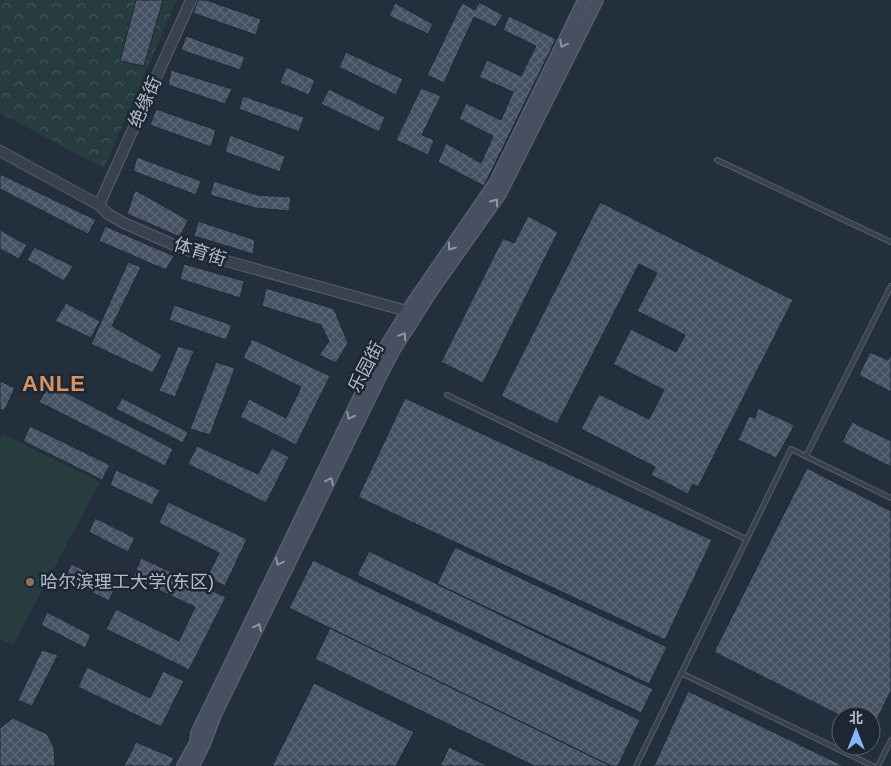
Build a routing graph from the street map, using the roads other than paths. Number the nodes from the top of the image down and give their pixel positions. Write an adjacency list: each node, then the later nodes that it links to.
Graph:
1 (191, 0): 6 (street, 绝缘街)
2 (584, 0): 9 (main road, 乐园街, one-way to 9)
3 (597, 0): 9 (main road, 乐园街, one-way to 3)
4 (0, 151): 6 (street, 体育街)
5 (716, 160): 7 (lane)
6 (99, 205): 9 (street, 体育街)
7 (891, 242)
8 (891, 286): 11 (lane)
9 (412, 313): 16 (main road, 乐园街, one-way to 16); 17 (main road, 乐园街, one-way to 9)
10 (447, 395): 13 (lane)
11 (806, 456): 12 (lane); 13 (lane)
12 (891, 498)
13 (746, 539): 14 (lane)
14 (681, 673): 18 (lane); 19 (lane)
15 (891, 740): 20 (lane)
16 (183, 766)
17 (193, 766)
18 (636, 766)
19 (873, 766)
20 (878, 766)

